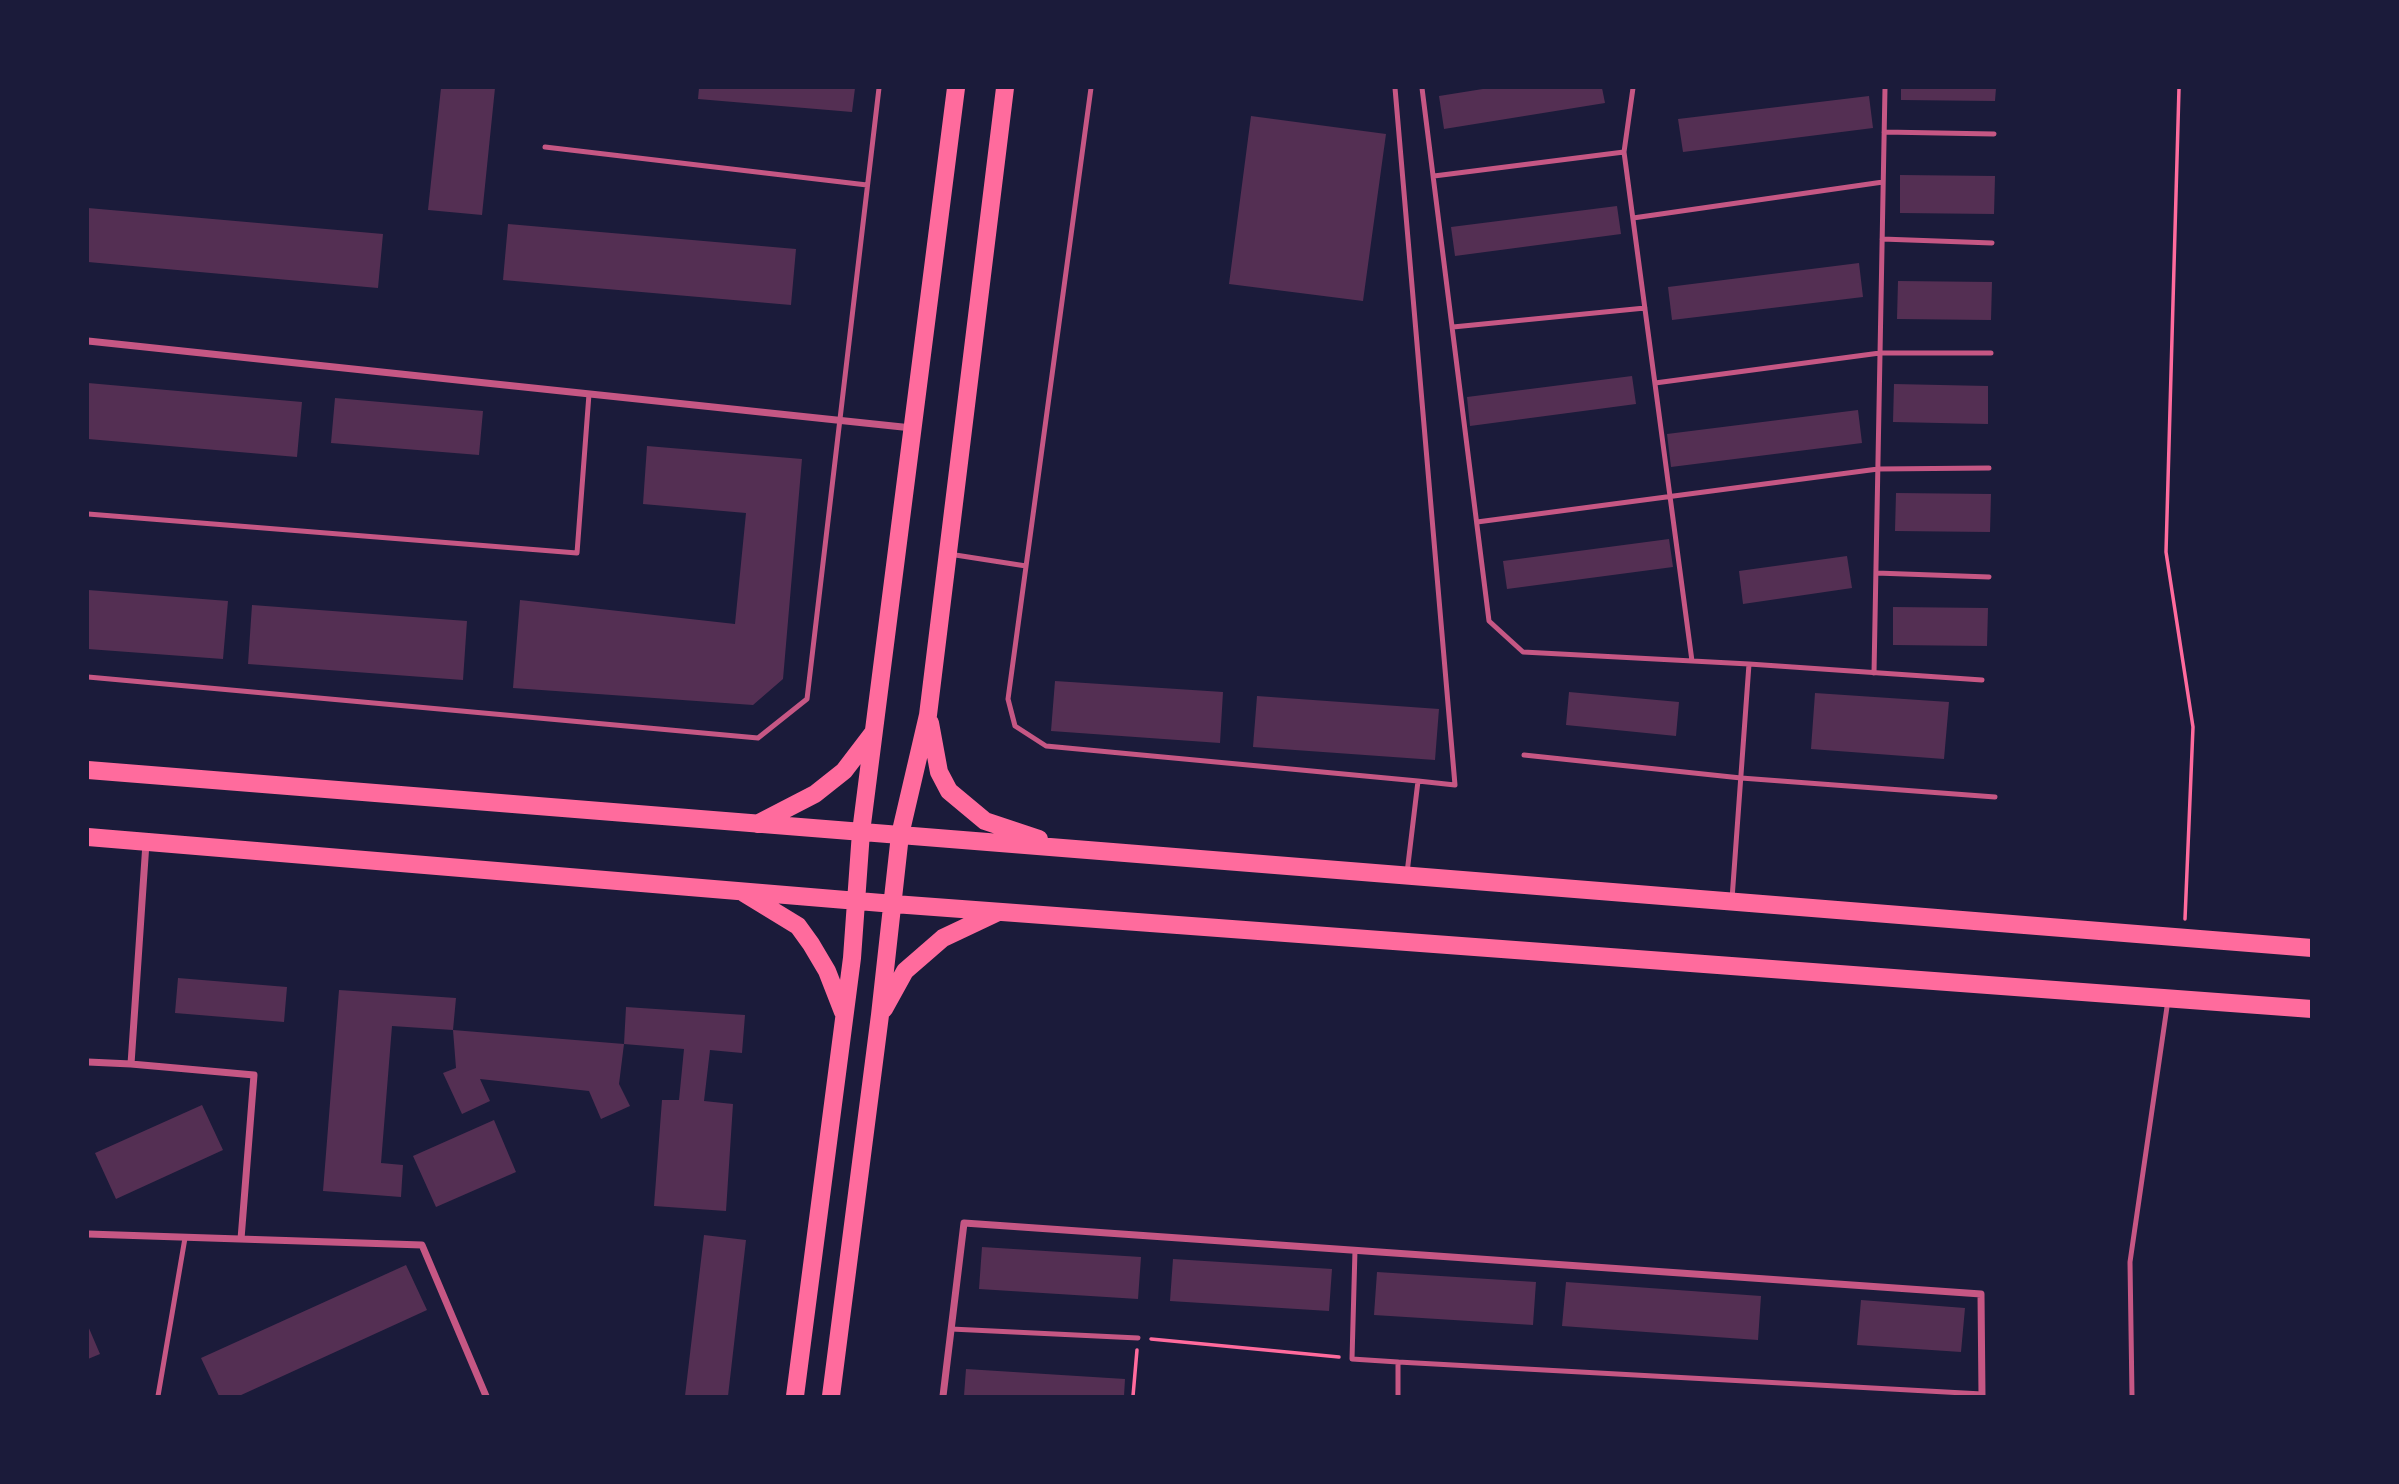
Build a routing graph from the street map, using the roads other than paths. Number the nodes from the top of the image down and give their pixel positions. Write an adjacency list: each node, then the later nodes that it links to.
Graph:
1 (879, 88): 15 (lane)
2 (956, 88): 27 (main road)
3 (1005, 88): 33 (main road)
4 (1091, 88): 34 (lane)
5 (1395, 88): 47 (lane)
6 (1422, 88): 13 (lane)
7 (1633, 88): 12 (lane)
8 (1885, 88): 9 (lane)
9 (1884, 132): 10 (lane); 14 (lane)
10 (1994, 134)
11 (545, 147): 15 (lane)
12 (1624, 152): 13 (lane); 16 (lane)
13 (1434, 176): 20 (lane)
14 (1883, 182): 16 (lane); 17 (lane)
15 (867, 186): 26 (lane)
16 (1633, 218): 19 (lane)
17 (1882, 239): 18 (lane); 22 (lane)
18 (1992, 243)
19 (1645, 308): 20 (lane); 24 (lane)
20 (1452, 327): 32 (lane)
21 (88, 341): 25 (street)
22 (1880, 353): 23 (lane); 24 (lane); 29 (lane)
23 (1991, 353)
24 (1655, 383): 30 (lane)
25 (589, 394): 26 (street); 31 (lane)
26 (839, 421): 27 (street); 40 (lane)
27 (912, 428): 43 (main road)
28 (1989, 468): 29 (lane)
29 (1878, 469): 30 (lane); 35 (lane)
30 (1670, 497): 32 (lane); 37 (lane)
31 (88, 514)
32 (1477, 522): 37 (lane)
33 (948, 553): 34 (lane); 42 (main road)
34 (1026, 566): 47 (lane)
35 (1876, 573): 36 (lane); 39 (lane)
36 (1989, 577)
37 (1692, 661): 38 (lane)
38 (1749, 664): 39 (lane); 46 (lane)
39 (1874, 673): 41 (lane)
40 (88, 677)
41 (1982, 680)
42 (928, 715): 51 (main road); 54 (main road)
43 (873, 733): 49 (main road); 50 (main road)
44 (1524, 755): 46 (lane)
45 (88, 770): 49 (main road)
46 (1741, 778): 48 (lane); 58 (lane)
47 (1418, 781): 55 (lane)
48 (1994, 797)
49 (757, 824): 50 (main road)
50 (860, 832): 51 (main road); 57 (main road)
51 (900, 835): 54 (main road); 59 (main road)
52 (88, 837): 53 (main road)
53 (146, 842): 56 (main road); 67 (street)
54 (1065, 848): 55 (main road)
55 (1406, 876): 58 (main road)
56 (741, 892): 57 (main road); 65 (main road)
57 (855, 900): 59 (main road); 65 (main road)
58 (1732, 902): 61 (main road)
59 (894, 904): 60 (main road); 64 (main road)
60 (1000, 912): 62 (main road); 64 (main road)
61 (2312, 948)
62 (2168, 999): 63 (main road); 82 (lane)
63 (2312, 1009)
64 (880, 1015): 79 (main road)
65 (845, 1016): 78 (main road)
66 (88, 1062): 67 (street)
67 (131, 1064): 70 (street)
68 (88, 1234): 69 (street)
69 (185, 1238): 70 (street); 76 (lane)
70 (241, 1239): 77 (street)
71 (1355, 1250): 72 (street); 74 (lane); 75 (street)
72 (951, 1329): 73 (lane); 80 (street)
73 (1138, 1338)
74 (1398, 1362): 75 (lane); 81 (lane)
75 (1982, 1395)
76 (158, 1396)
77 (486, 1396)
78 (795, 1396)
79 (831, 1396)
80 (943, 1396)
81 (1398, 1396)
82 (2132, 1396)

